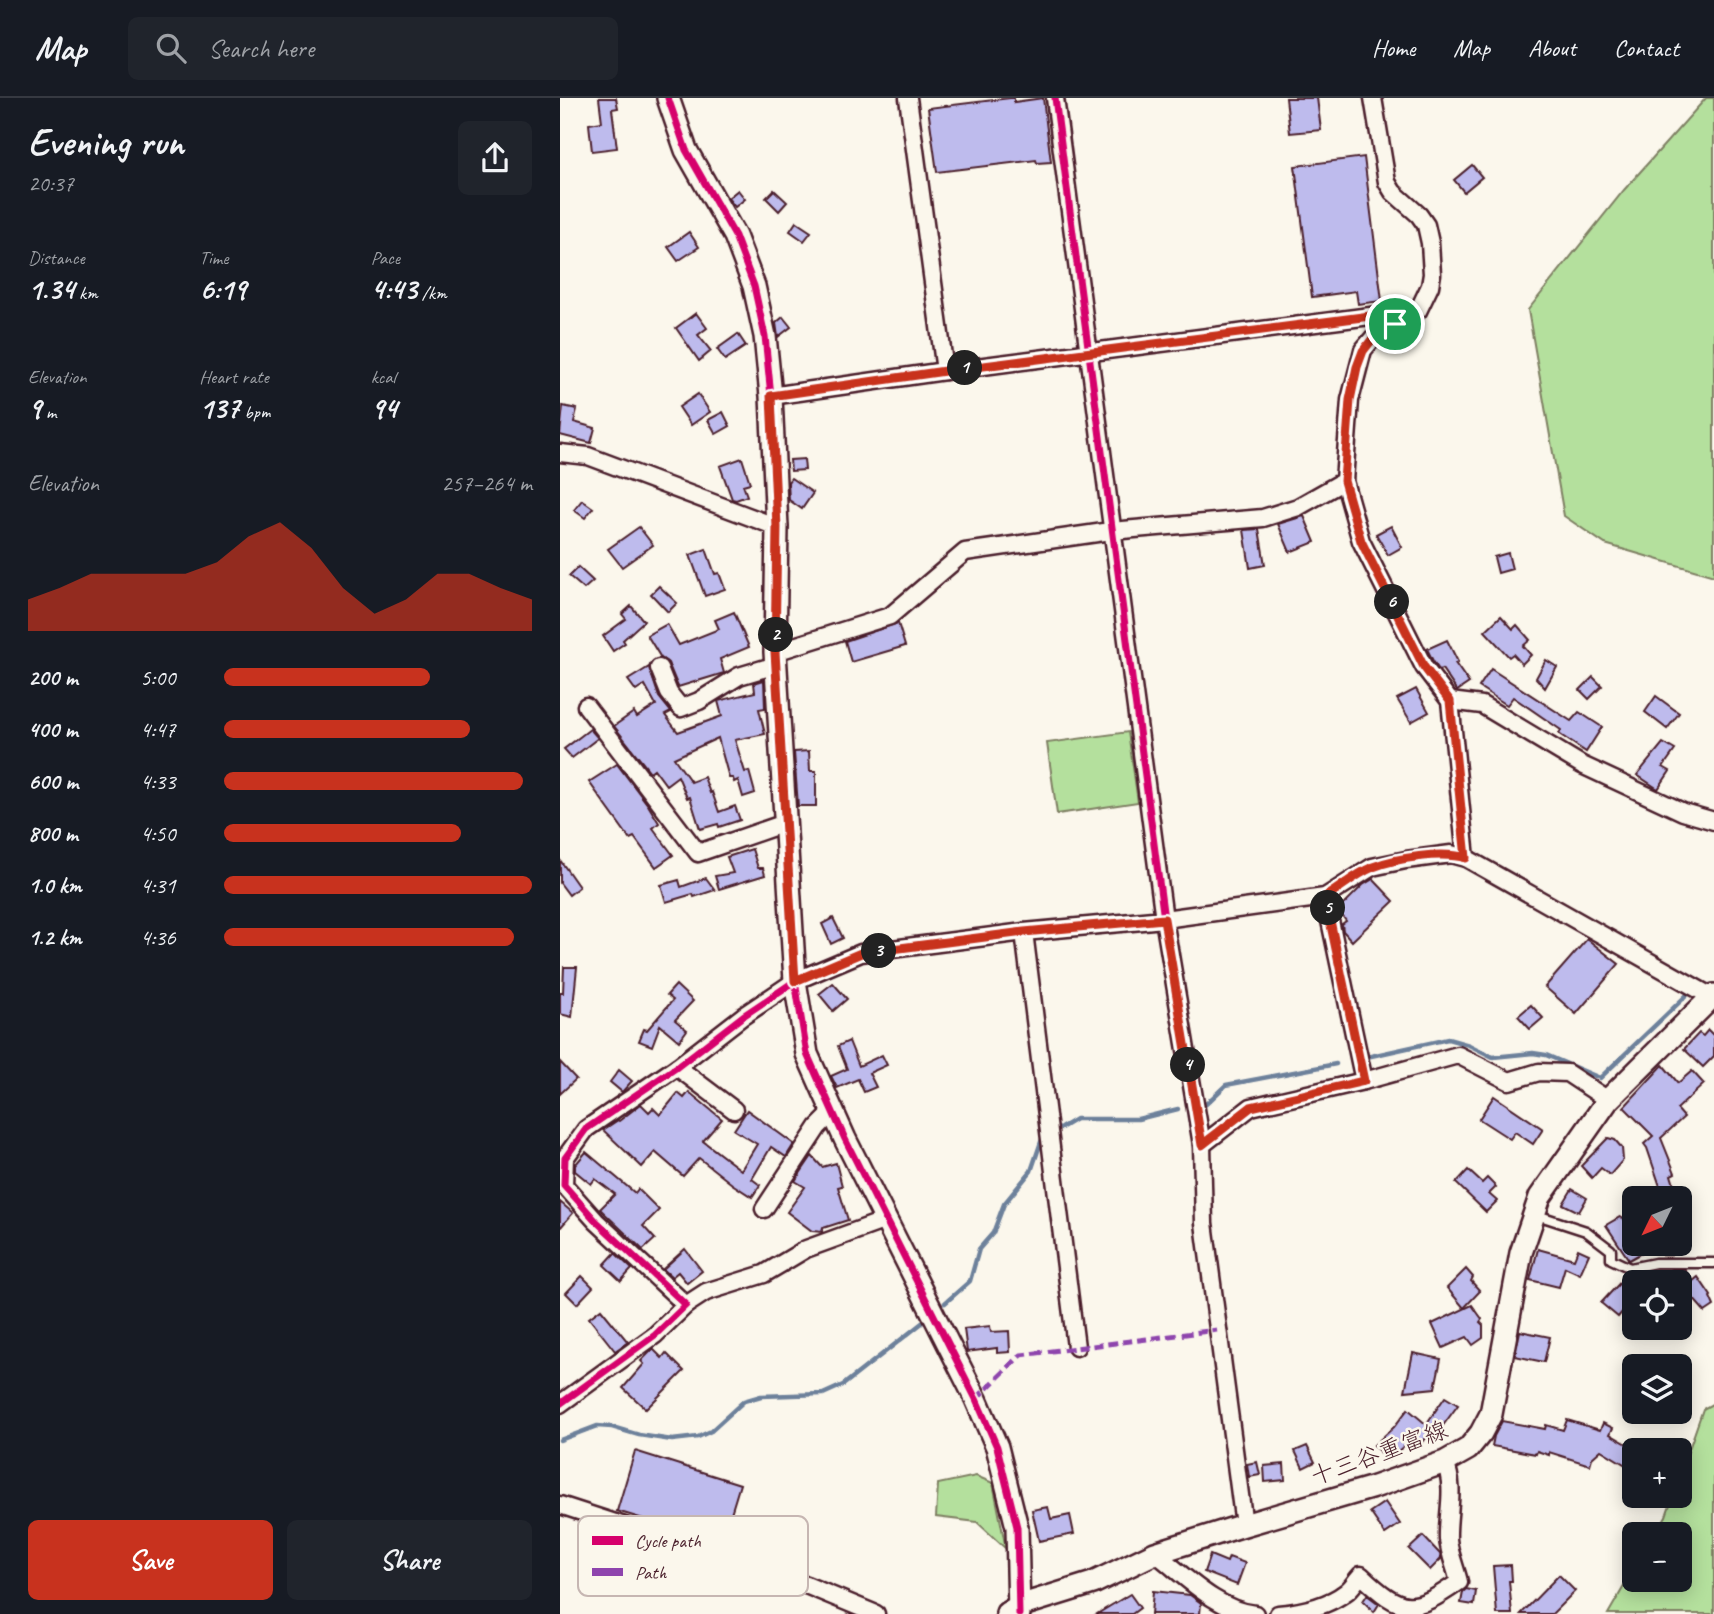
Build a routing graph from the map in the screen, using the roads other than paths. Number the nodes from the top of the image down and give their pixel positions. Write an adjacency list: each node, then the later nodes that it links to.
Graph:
1 (668, 98): 8 (street)
2 (908, 98): 7 (street)
3 (1055, 98): 6 (street)
4 (1373, 98): 5 (street)
5 (1395, 324): 6 (street); 10 (street)
6 (1089, 354): 7 (street); 12 (street)
7 (945, 371): 8 (street)
8 (771, 396): 11 (street)
9 (560, 453): 11 (street)
10 (1344, 481): 12 (street); 15 (street)
11 (777, 527): 13 (street)
12 (1111, 531): 13 (street); 21 (street)
13 (776, 659): 14 (street); 18 (street)
14 (659, 668)
15 (1450, 701): 17 (street); 19 (street)
16 (586, 706): 18 (street)
17 (1714, 821)
18 (785, 823): 23 (street)
19 (1466, 858): 20 (street); 24 (street)
20 (1325, 897): 21 (street); 26 (street)
21 (1164, 919): 22 (street); 30 (street)
22 (1024, 932): 23 (street); 36 (street)
23 (795, 981): 25 (street); 29 (street)
24 (1713, 996): 27 (street, 十三谷重富線)
25 (677, 1068): 28 (street); 35 (street)
26 (1364, 1081): 27 (street); 30 (street)
27 (1608, 1100): 32 (street, 十三谷重富線)
28 (734, 1110)
29 (832, 1112): 31 (street); 33 (street)
30 (1202, 1145): 41 (street)
31 (764, 1209)
32 (1534, 1214): 34 (lane); 38 (street, 十三谷重富線)
33 (886, 1220): 35 (street); 44 (street)
34 (1714, 1264)
35 (686, 1306): 37 (street)
36 (1076, 1347)
37 (560, 1404)
38 (1445, 1462): 41 (street, 十三谷重富線); 47 (street)
39 (560, 1505): 40 (street)
40 (594, 1516)
41 (1244, 1525): 42 (street, 十三谷重富線)
42 (1155, 1553): 44 (street, 十三谷重富線); 46 (street)
43 (808, 1586): 45 (street)
44 (1014, 1611)
45 (876, 1614)
46 (1255, 1614)
47 (1278, 1614)

